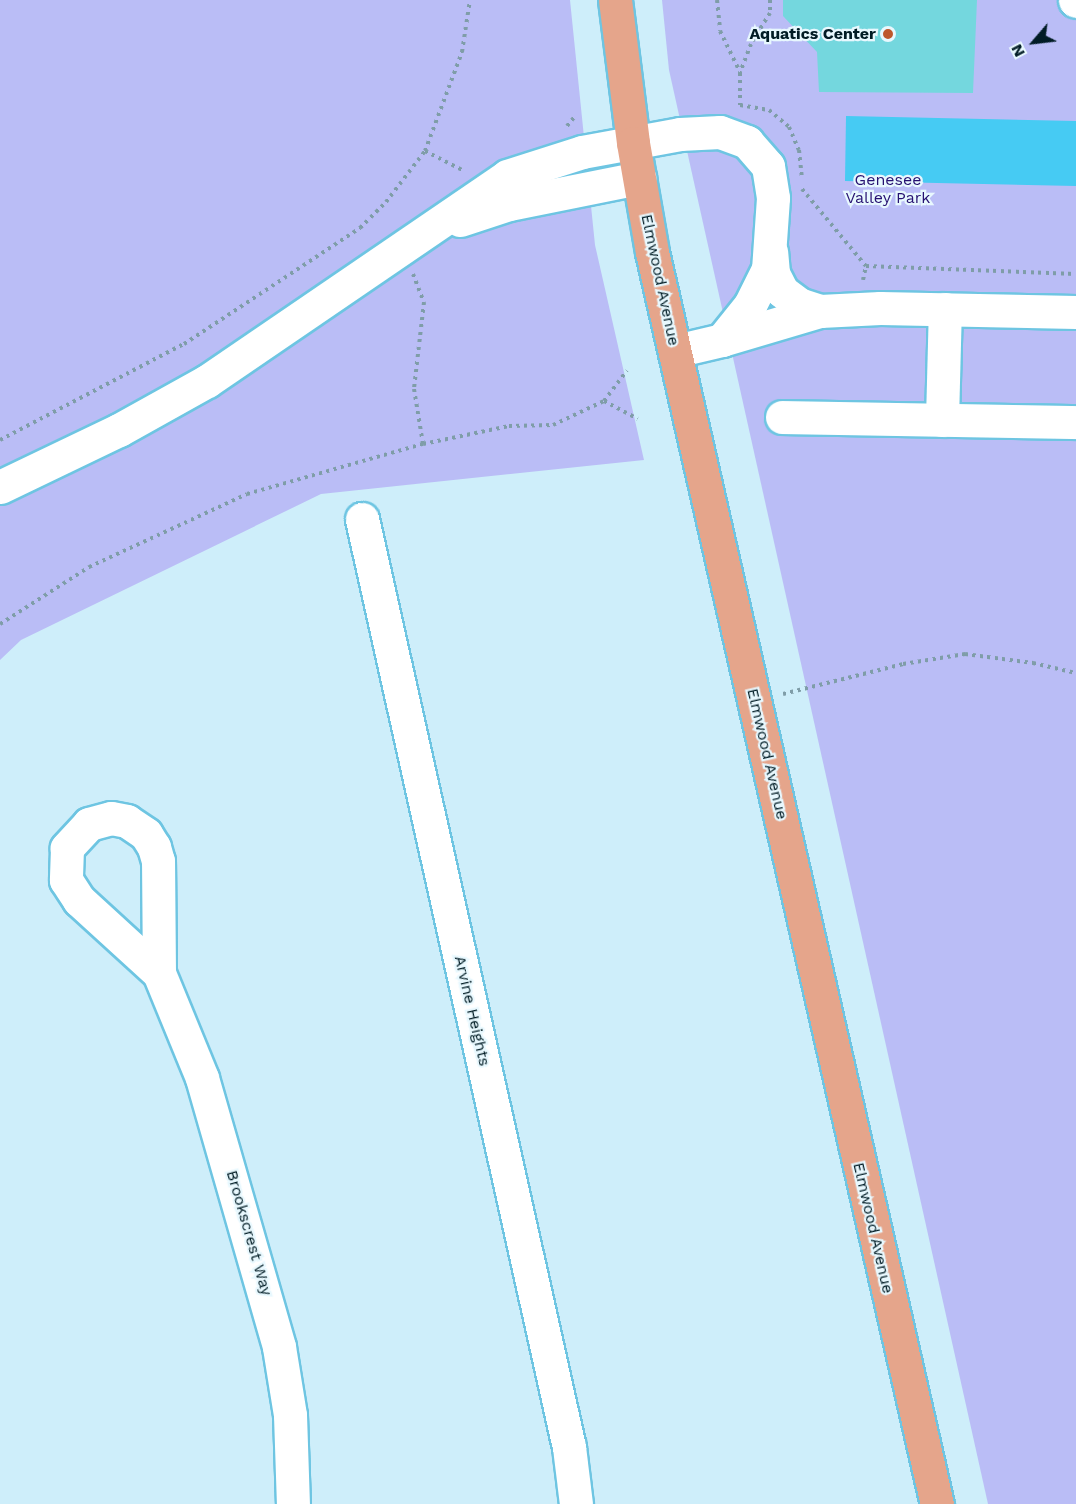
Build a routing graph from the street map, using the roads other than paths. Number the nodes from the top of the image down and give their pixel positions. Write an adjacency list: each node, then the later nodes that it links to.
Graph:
1 (615, 0): 2 (main road, Elmwood Avenue)
2 (633, 143): 3 (main road, Elmwood Avenue); 4 (street); 5 (street)
3 (639, 178): 4 (street); 10 (main road, Elmwood Avenue)
4 (433, 230): 14 (street)
5 (771, 252): 7 (street); 9 (street)
6 (945, 309): 7 (street); 8 (street); 12 (street)
7 (820, 311): 9 (street)
8 (1076, 312)
9 (722, 340): 10 (street)
10 (675, 351): 19 (main road, Elmwood Avenue)
11 (782, 417): 12 (street)
12 (942, 420): 13 (street)
13 (1076, 422)
14 (3, 485)
15 (362, 519): 18 (street, Arvine Heights)
16 (159, 973): 17 (street, Brookscrest Way)
17 (293, 1504)
18 (576, 1504)
19 (937, 1504)

